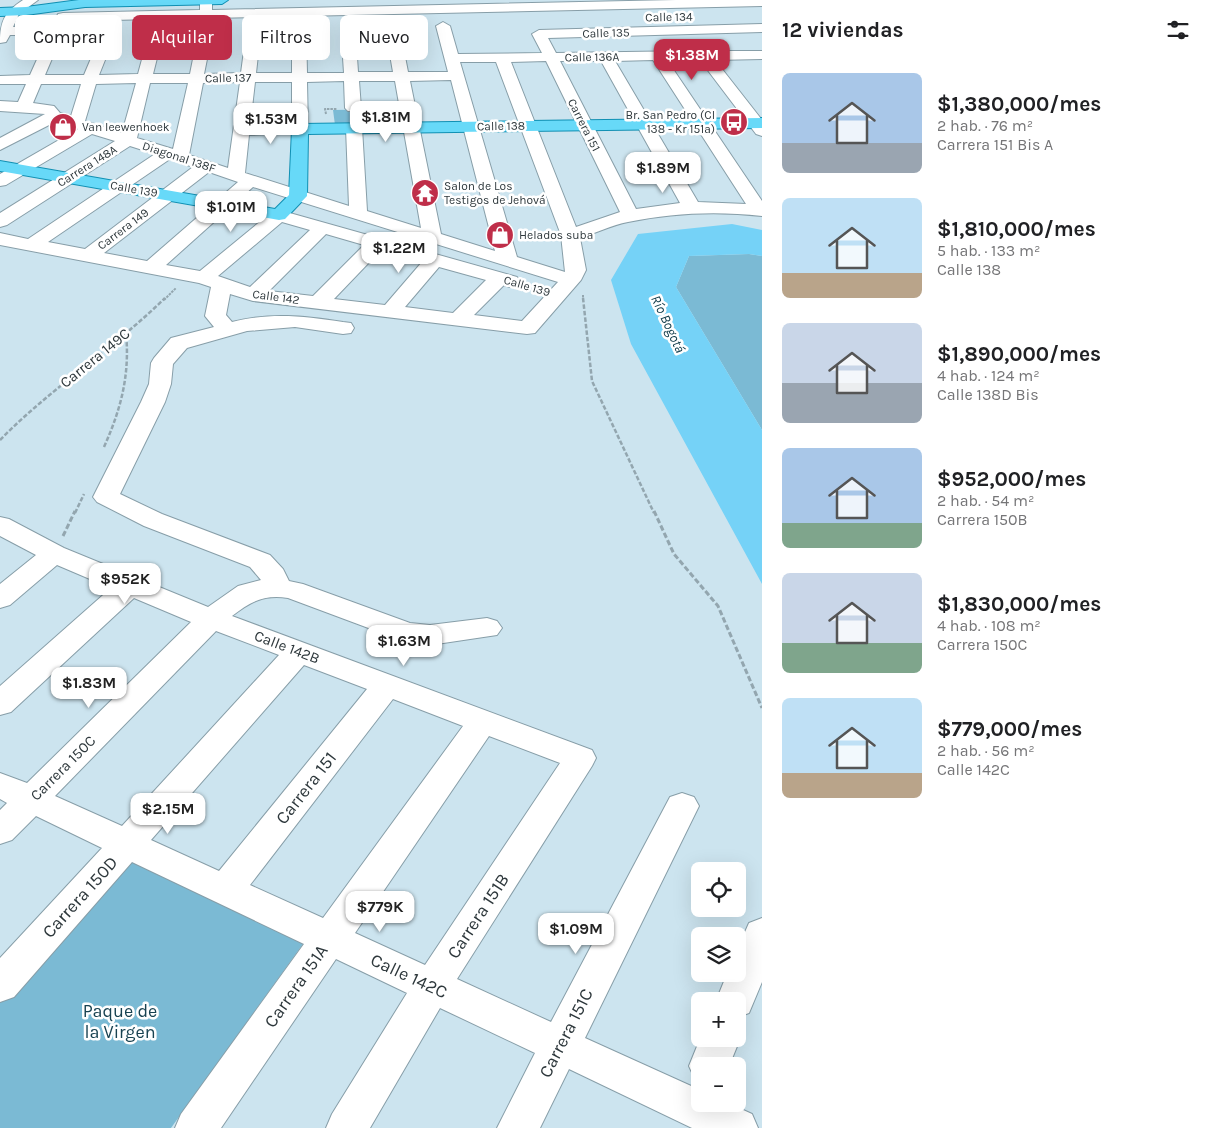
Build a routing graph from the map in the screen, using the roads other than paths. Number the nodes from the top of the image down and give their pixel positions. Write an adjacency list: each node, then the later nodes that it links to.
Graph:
1 (32, 0): 9 (street)
2 (222, 0): 11 (main road)
3 (655, 2): 4 (street); 5 (street); 14 (street)
4 (762, 2)
5 (508, 4): 6 (street); 20 (street)
6 (354, 5): 12 (street)
7 (62, 8): 9 (main road); 10 (street)
8 (0, 12): 9 (main road)
9 (14, 12): 19 (street)
10 (174, 15)
11 (208, 15)
12 (231, 15)
13 (762, 15): 14 (street, Calle 134)
14 (670, 17): 17 (street); 20 (street, Calle 134)
15 (428, 26): 26 (street)
16 (762, 28): 17 (street, Calle 135)
17 (682, 30): 20 (street, Calle 135); 22 (street)
18 (15, 33): 19 (street)
19 (2, 34)
20 (542, 35): 21 (street); 22 (street); 24 (street, Calle 136A); 27 (street, Calle 136A); 52 (street, Carrera 151)
21 (524, 41)
22 (701, 50): 23 (street, Calle 136A); 25 (street, Calle 136A); 53 (street)
23 (760, 54)
24 (605, 56): 25 (street, Calle 136A); 50 (street)
25 (657, 56): 51 (street)
26 (452, 58): 27 (street, Calle 136A); 37 (street)
27 (502, 58): 55 (street)
28 (44, 60): 43 (street)
29 (99, 60): 44 (street)
30 (148, 60): 40 (street, Carrera 148A)
31 (198, 60): 41 (street)
32 (250, 60): 42 (street)
33 (301, 60): 38 (street)
34 (350, 60): 39 (street)
35 (398, 60): 36 (street)
36 (401, 76): 37 (street, Calle 137); 39 (street, Calle 137); 56 (street)
37 (457, 76): 57 (street)
38 (300, 77): 39 (street, Calle 137); 42 (street, Calle 137); 59 (street)
39 (351, 77): 48 (street)
40 (143, 78): 41 (street, Calle 137); 44 (street, Calle 137); 61 (street, Carrera 148A)
41 (195, 78): 42 (street, Calle 137); 63 (street)
42 (248, 78): 60 (street)
43 (35, 79): 44 (street, Calle 137); 45 (street, Calle 137); 47 (street)
44 (90, 79): 54 (street)
45 (0, 80)
46 (1, 107): 47 (street, Diagonal 138F)
47 (24, 108): 49 (street, Diagonal 138F)
48 (353, 108)
49 (51, 112): 54 (street, Diagonal 138F); 62 (street)
50 (644, 124): 51 (main road, Calle 138); 52 (main road, Calle 138); 74 (street)
51 (702, 124): 53 (main road, Calle 138); 75 (street)
52 (584, 125): 55 (main road, Calle 138); 78 (street, Carrera 151)
53 (760, 125)
54 (84, 126): 61 (street, Diagonal 138F); 66 (street)
55 (528, 126): 57 (main road, Calle 138); 81 (street)
56 (411, 127): 57 (main road, Calle 138); 58 (main road, Calle 138); 82 (street)
57 (471, 127): 89 (street)
58 (354, 128): 59 (main road, Calle 138); 76 (street)
59 (300, 129): 60 (street, Calle 138); 72 (main road)
60 (241, 130): 68 (street)
61 (128, 140): 63 (street, Diagonal 138F); 67 (street, Carrera 148A)
62 (0, 145)
63 (174, 155): 65 (street, Diagonal 138F); 70 (street)
64 (0, 166): 66 (main road, Calle 139)
65 (206, 166): 68 (street, Diagonal 138F); 71 (street, Carrera 149)
66 (19, 170): 67 (main road, Calle 139); 69 (street)
67 (67, 178): 70 (main road, Calle 139); 79 (street, Carrera 148A)
68 (243, 178): 72 (street, Diagonal 138F); 73 (street)
69 (0, 181)
70 (118, 187): 71 (main road, Calle 139); 85 (street)
71 (167, 195): 73 (main road, Calle 139); 86 (street, Carrera 149)
72 (298, 196): 76 (street, Diagonal 138F); 77 (main road)
73 (222, 205): 77 (main road, Calle 139); 88 (street)
74 (692, 208): 75 (street); 78 (street)
75 (761, 210)
76 (358, 214): 82 (street, Diagonal 138F)
77 (279, 215): 80 (street, Calle 139); 91 (street)
78 (631, 216): 81 (street)
79 (0, 221)
80 (323, 227): 84 (street, Calle 139); 93 (street)
81 (570, 235): 90 (street)
82 (432, 238): 89 (street, Diagonal 138F)
83 (0, 239): 85 (street, Calle 142)
84 (377, 243): 87 (street, Calle 139); 94 (street)
85 (31, 245): 86 (street, Calle 142)
86 (88, 256): 88 (street, Calle 142)
87 (435, 259): 89 (street, Calle 139); 95 (street)
88 (151, 268): 91 (street, Calle 142)
89 (504, 269): 90 (street, Diagonal 138F); 92 (street, Calle 139); 96 (street)
90 (573, 275): 92 (street)
91 (205, 279): 93 (street, Calle 142); 98 (street)
92 (557, 294): 96 (street, Calle 142)
93 (253, 295): 94 (street, Calle 142)
94 (318, 303): 95 (street, Calle 142)
95 (390, 312): 96 (street, Calle 142)
96 (458, 320)
97 (343, 328): 98 (street)
98 (227, 329): 102 (street)
99 (0, 525): 100 (street, Calle 142B)
100 (54, 554): 101 (street, Calle 142B); 103 (street)
101 (131, 585): 104 (street, Calle 142B); 108 (street)
102 (277, 586): 104 (street, Carrera 150C); 105 (street)
103 (0, 599)
104 (211, 619): 106 (street, Calle 142B); 111 (street, Carrera 150C)
105 (487, 628)
106 (300, 652): 107 (street, Calle 142B); 114 (street, Carrera 150D)
107 (387, 685): 109 (street, Calle 142B); 115 (street, Carrera 151)
108 (0, 704)
109 (483, 722): 110 (street, Calle 142B); 117 (street, Carrera 151A)
110 (580, 758): 119 (street, Carrera 151B)
111 (16, 793): 113 (street, Carrera 150C); 114 (street, Calle 142C)
112 (682, 806): 121 (street, Carrera 151C)
113 (0, 831)
114 (127, 844): 115 (street, Calle 142C); 118 (street, Carrera 150D)
115 (225, 890): 117 (street, Calle 142C)
116 (762, 934): 120 (street)
117 (330, 938): 119 (street, Calle 142C); 124 (street, Carrera 151A)
118 (0, 985)
119 (432, 986): 121 (street, Calle 142C); 125 (street, Carrera 151B)
120 (739, 992)
121 (559, 1045): 122 (street, Calle 142C); 126 (street, Carrera 151C)
122 (691, 1107)
123 (702, 1112): 127 (street, Calle 142C)
124 (196, 1128)
125 (347, 1128)
126 (518, 1128)
127 (737, 1128)

